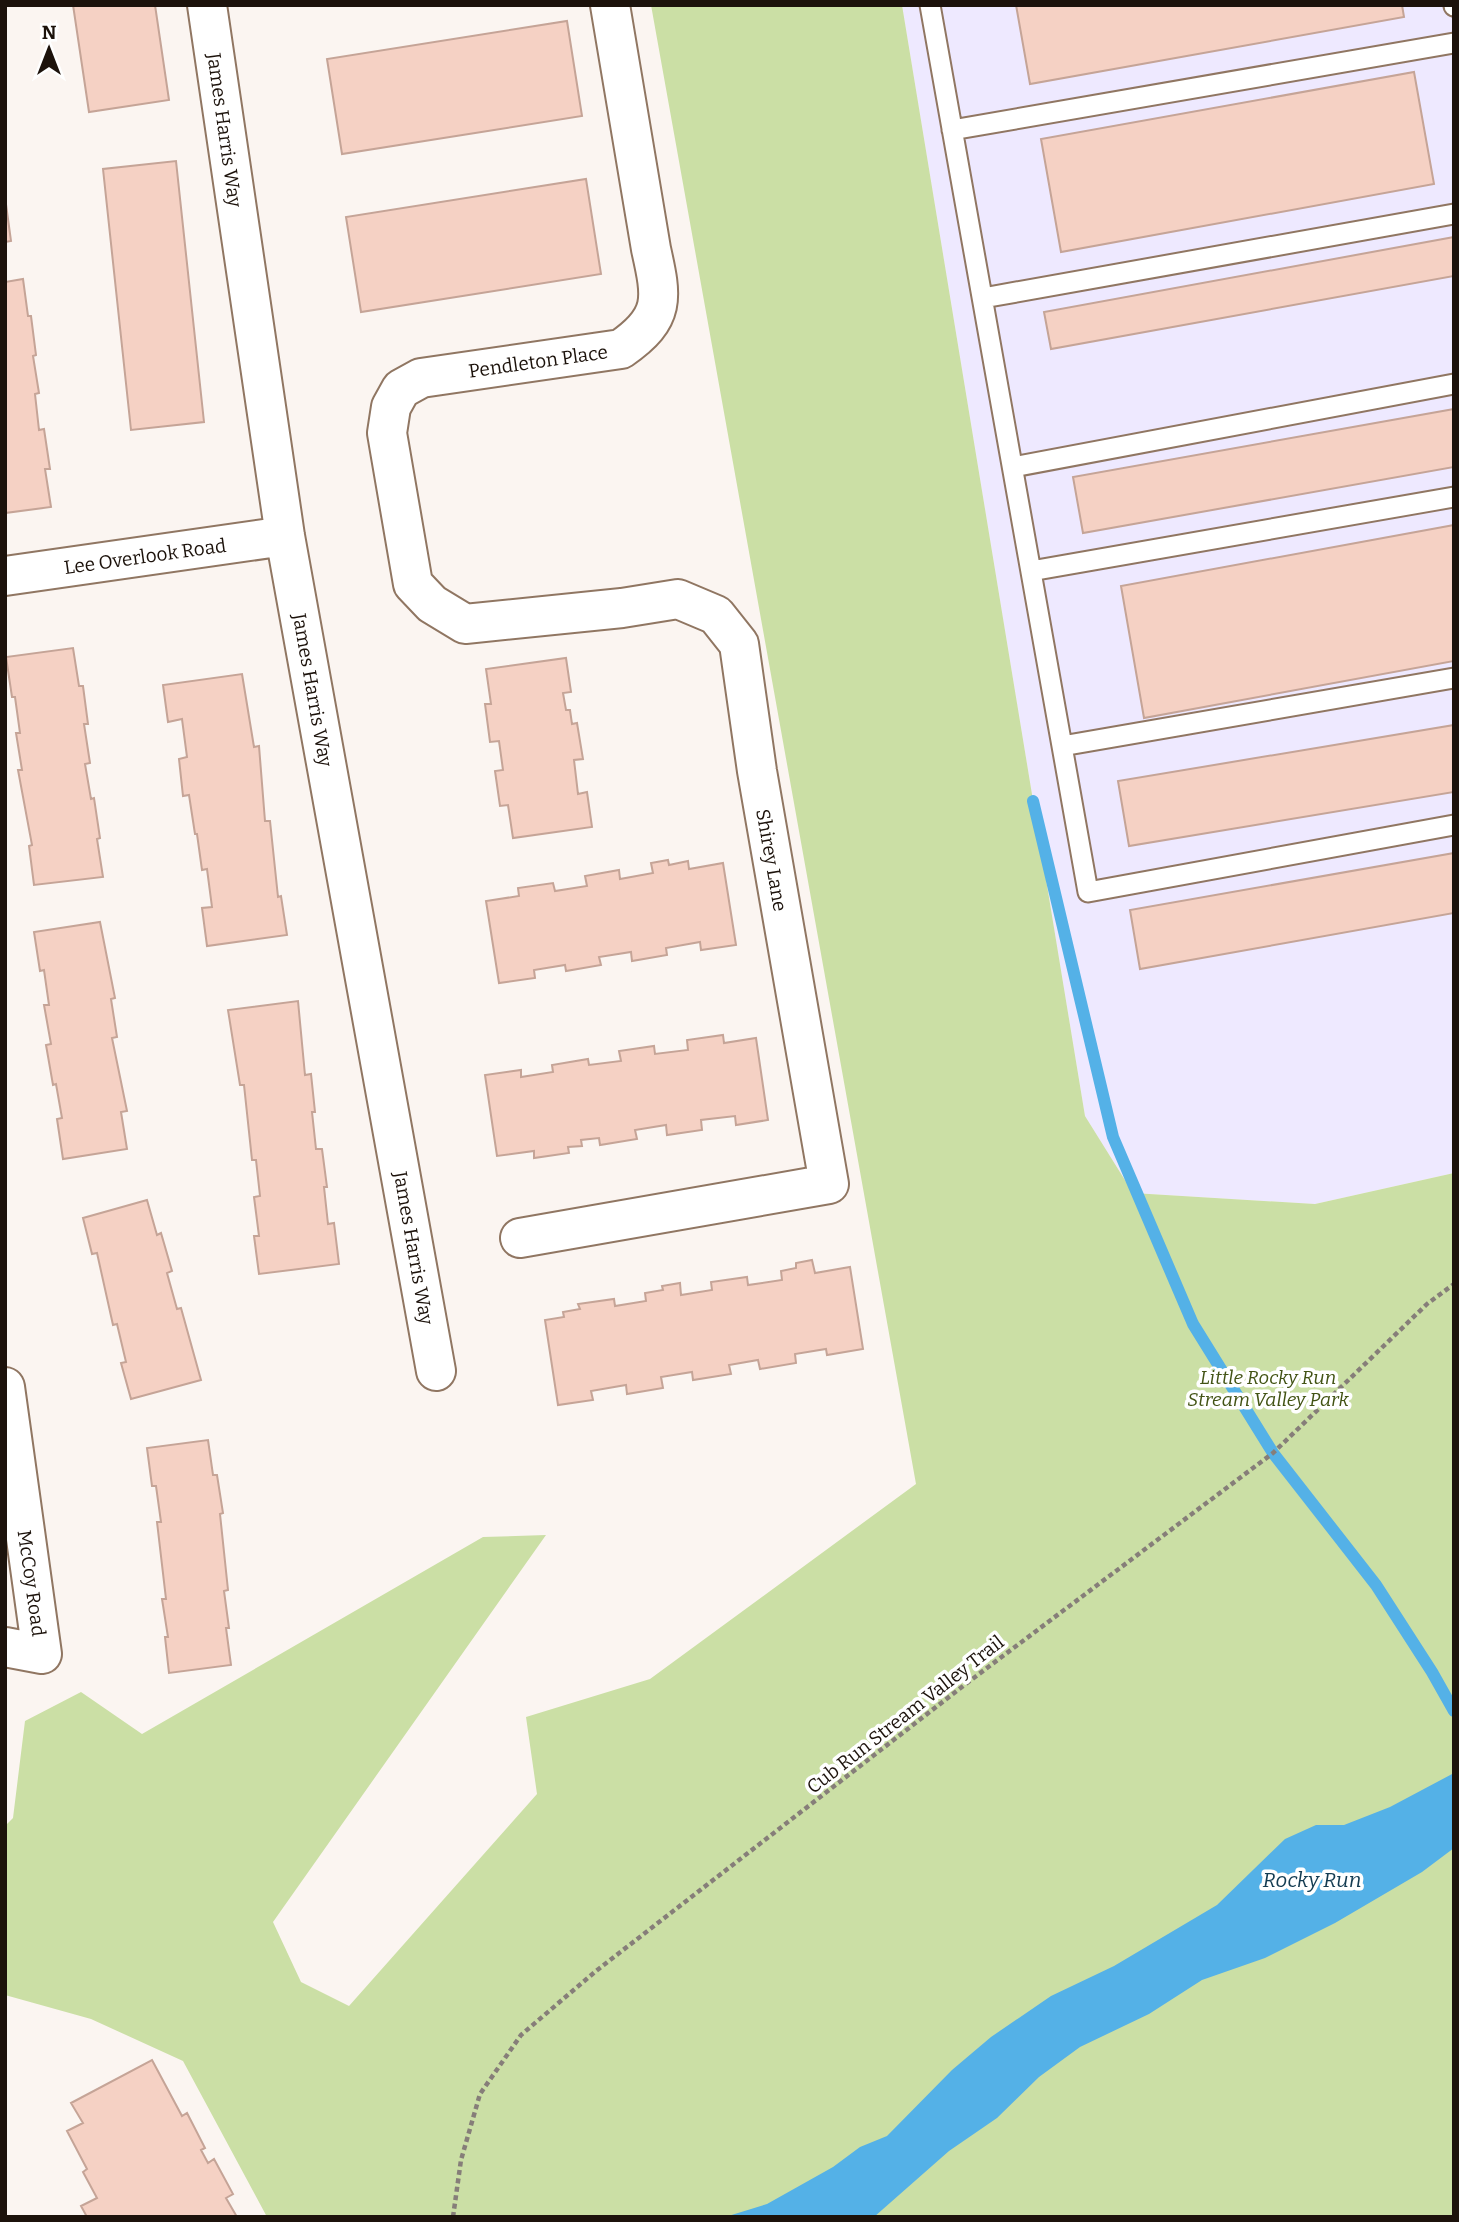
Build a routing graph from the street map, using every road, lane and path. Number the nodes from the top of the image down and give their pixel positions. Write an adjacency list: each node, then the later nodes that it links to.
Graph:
1 (207, 5): 12 (street, James Harris Way)
2 (610, 5): 11 (street, Pendleton Place)
3 (930, 5): 5 (lane)
4 (1454, 43): 5 (lane)
5 (953, 130): 7 (lane)
6 (1454, 214): 7 (lane)
7 (983, 298): 9 (lane)
8 (1454, 384): 9 (lane)
9 (1013, 467): 13 (lane)
10 (1454, 497): 13 (lane)
11 (402, 522): 18 (street, Shirey Lane)
12 (285, 536): 14 (street, Lee Overlook Road); 20 (street, James Harris Way)
13 (1031, 571): 16 (lane)
14 (5, 576)
15 (1454, 678): 16 (lane)
16 (1062, 746): 17 (lane)
17 (1454, 825)
18 (520, 1238)
19 (1454, 1284): 23 (path, Cub Run Stream Valley Trail)
20 (436, 1371)
21 (5, 1387): 22 (street, McCoy Road)
22 (23, 1650)
23 (453, 2217)

